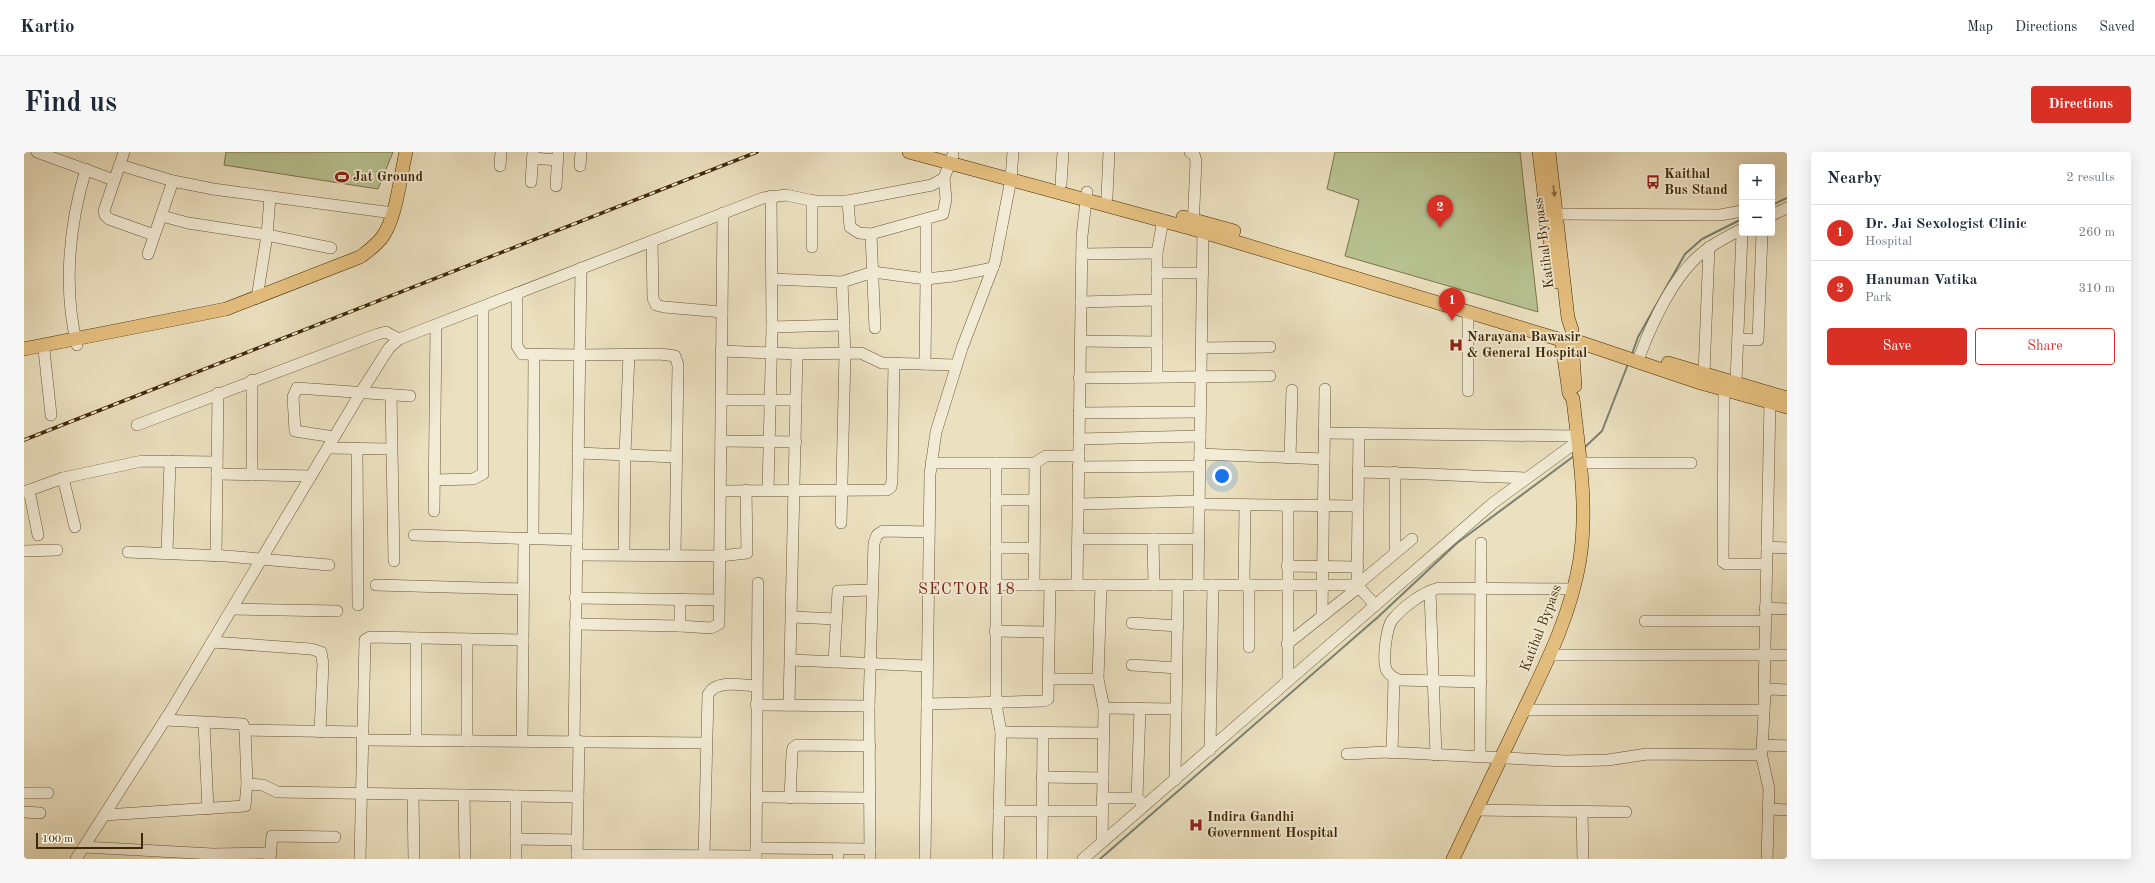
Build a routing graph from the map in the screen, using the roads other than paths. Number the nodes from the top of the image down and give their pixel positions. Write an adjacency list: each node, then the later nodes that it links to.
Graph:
1 (37, 152): 19 (street)
2 (124, 152): 16 (street)
3 (406, 152): 35 (main road)
4 (501, 152): 17 (street)
5 (581, 152): 18 (street)
6 (909, 152): 15 (main road)
7 (1013, 152): 20 (street)
8 (1063, 152): 25 (street)
9 (1109, 152): 30 (street)
10 (1190, 152): 42 (street)
11 (1539, 152): 75 (main road, Katihal Bypass)
12 (1549, 152): 37 (main road, Katihal Bypass, one-way to 37)
13 (533, 155): 14 (street); 24 (street)
14 (557, 156): 26 (street)
15 (948, 156): 20 (main road); 21 (street)
16 (120, 165): 22 (street); 23 (street)
17 (500, 166)
18 (580, 166)
19 (86, 169): 22 (street); 78 (street)
20 (1011, 175): 25 (main road); 28 (main road); 57 (street)
21 (944, 178): 32 (street); 40 (street)
22 (114, 180): 45 (street)
23 (173, 181): 29 (street); 39 (street)
24 (532, 182)
25 (1060, 184): 28 (main road)
26 (556, 186)
27 (771, 196): 31 (street); 36 (street); 61 (street)
28 (1086, 196): 30 (main road); 41 (main road); 55 (street)
29 (270, 197): 35 (street); 46 (street)
30 (1107, 197): 42 (main road)
31 (812, 200): 32 (street); 50 (street)
32 (848, 201): 44 (street)
33 (1787, 208): 38 (street)
34 (1739, 212): 37 (street)
35 (393, 213): 65 (main road)
36 (723, 213): 49 (street); 70 (street)
37 (1556, 214): 75 (main road, Katihal Bypass)
38 (1775, 214)
39 (162, 216): 45 (street); 46 (street)
40 (926, 219): 44 (street); 62 (street)
41 (1163, 220): 42 (main road); 53 (street)
42 (1197, 226): 60 (street); 69 (main road); 75 (main road)
43 (1739, 231): 51 (street)
44 (871, 234): 58 (street)
45 (154, 235): 54 (street)
46 (268, 235): 52 (street); 65 (street)
47 (1742, 236): 77 (street)
48 (1762, 236): 77 (street)
49 (652, 241): 56 (street); 70 (street)
50 (812, 247)
51 (1710, 247): 93 (street); 97 (street)
52 (331, 248)
53 (1157, 252): 55 (street); 59 (street)
54 (148, 254)
55 (1082, 254): 67 (street)
56 (581, 268): 64 (street); 92 (street)
57 (993, 268): 62 (street); 96 (street)
58 (873, 272): 62 (street); 63 (street); 74 (street)
59 (1157, 273): 60 (street); 66 (street)
60 (1203, 273): 82 (street)
61 (772, 279): 63 (street); 73 (street)
62 (926, 279): 95 (street)
63 (842, 282): 72 (street)
64 (517, 293): 68 (street); 88 (street)
65 (257, 298): 78 (main road)
66 (1157, 300): 67 (street); 80 (street)
67 (1081, 302): 79 (street)
68 (483, 307): 71 (street); 155 (street)
69 (1468, 311): 75 (main road); 107 (street)
70 (722, 312): 85 (street)
71 (436, 325): 76 (street); 155 (street)
72 (844, 325): 73 (street); 91 (street)
73 (772, 327): 86 (street)
74 (876, 328)
75 (1567, 336): 93 (main road); 126 (main road, Katihal Bypass)
76 (399, 339): 102 (street); 108 (street)
77 (1738, 339): 103 (street)
78 (76, 342): 83 (main road); 84 (main road)
79 (1080, 342): 80 (street); 101 (street)
80 (1157, 342): 100 (street)
81 (1270, 347): 82 (street)
82 (1201, 348): 98 (street)
83 (24, 349)
84 (44, 350): 87 (main road); 119 (street)
85 (721, 351): 86 (street); 113 (street)
86 (770, 353): 90 (street); 114 (street)
87 (24, 354)
88 (534, 354): 92 (street); 176 (street)
89 (629, 354): 92 (street); 135 (street); 136 (street)
90 (797, 354): 91 (street); 115 (street)
91 (845, 354): 94 (street); 157 (street)
92 (580, 355): 133 (street)
93 (1633, 356): 97 (main road); 105 (main road)
94 (894, 363): 95 (street); 157 (street)
95 (925, 364): 96 (street)
96 (956, 365): 143 (street)
97 (1704, 374): 103 (main road)
98 (1201, 376): 99 (street); 100 (street); 117 (street)
99 (1270, 376)
100 (1157, 377): 101 (street)
101 (1079, 378): 118 (street)
102 (252, 380): 109 (street); 151 (street)
103 (1736, 382): 112 (main road)
104 (1325, 389): 121 (street)
105 (1724, 389): 116 (main road); 199 (street)
106 (1292, 390): 137 (street)
107 (1468, 391)
108 (361, 392): 110 (street); 124 (street); 124 (street)
109 (218, 393): 120 (street); 142 (street)
110 (391, 396): 111 (street); 132 (street)
111 (410, 396)
112 (1787, 399): 116 (main road)
113 (721, 400): 114 (street); 127 (street)
114 (770, 400): 115 (street); 128 (street)
115 (796, 400): 129 (street)
116 (1770, 402): 183 (street)
117 (1200, 412): 118 (street); 123 (street)
118 (1079, 413): 125 (street)
119 (51, 415)
120 (136, 424)
121 (1324, 433): 122 (street); 138 (street)
122 (1358, 434): 126 (street); 148 (street)
123 (1200, 436): 125 (street); 134 (street)
124 (334, 437): 130 (street)
125 (1079, 439): 141 (street)
126 (1578, 440): 139 (main road, Katihal Bypass); 154 (street)
127 (721, 441): 128 (street); 161 (street)
128 (768, 442): 129 (street); 159 (street)
129 (796, 442): 156 (street)
130 (328, 448): 131 (street); 152 (street)
131 (357, 448): 132 (street); 227 (street)
132 (391, 449): 198 (street)
133 (578, 454): 135 (street); 180 (street)
134 (1200, 454): 137 (street); 147 (street)
135 (625, 455): 136 (street); 192 (street)
136 (676, 457): 194 (street)
137 (1290, 458): 138 (street)
138 (1324, 459): 168 (street)
139 (1580, 460): 146 (street); 221 (main road, Katihal Bypass)
140 (170, 461): 142 (street); 153 (street); 191 (street)
141 (1078, 461): 145 (street); 147 (street); 165 (street)
142 (217, 462): 150 (street)
143 (931, 463): 144 (street); 173 (street)
144 (996, 463): 145 (street); 162 (street)
145 (1035, 463): 163 (street)
146 (1691, 463)
147 (1199, 466): 164 (street)
148 (1358, 472): 149 (street); 169 (street)
149 (1395, 472): 154 (street); 190 (street)
150 (217, 474): 151 (street); 195 (street)
151 (252, 475): 152 (street)
152 (311, 476): 197 (street)
153 (63, 478): 160 (street); 172 (street)
154 (1525, 478): 228 (street)
155 (434, 480): 170 (street)
156 (795, 489): 157 (street); 159 (street); 234 (street)
157 (841, 489): 171 (street)
158 (746, 490): 159 (street); 161 (street); 196 (street)
159 (768, 490)
160 (26, 491): 174 (street)
161 (720, 491): 196 (street)
162 (996, 500): 163 (street); 184 (street)
163 (1033, 500): 185 (street)
164 (1199, 503): 165 (street); 166 (street); 179 (street)
165 (1078, 504): 181 (street)
166 (1245, 505): 167 (street); 215 (street)
167 (1288, 505): 168 (street); 201 (street)
168 (1324, 506): 169 (street); 202 (street)
169 (1358, 506): 203 (street)
170 (434, 510)
171 (842, 523)
172 (75, 527)
173 (929, 532): 222 (street); 257 (street)
174 (38, 535)
175 (414, 535): 176 (street)
176 (528, 538): 180 (street); 220 (street)
177 (1412, 538): 190 (street)
178 (1153, 539): 179 (street); 181 (street); 211 (street)
179 (1199, 539): 213 (street)
180 (577, 540): 193 (street)
181 (1078, 540): 209 (street)
182 (1481, 543): 219 (street)
183 (1766, 547): 186 (street); 199 (street)
184 (996, 548): 185 (street); 206 (street)
185 (1033, 548): 207 (street)
186 (1787, 548)
187 (57, 550): 188 (street)
188 (24, 551)
189 (128, 552): 191 (street)
190 (1395, 552): 218 (street)
191 (167, 553): 195 (street)
192 (624, 554): 193 (street); 194 (street)
193 (576, 555): 224 (street)
194 (675, 555): 196 (street)
195 (216, 556): 197 (street)
196 (720, 556): 226 (street)
197 (263, 559): 200 (street); 231 (street)
198 (394, 561)
199 (1766, 564): 229 (street)
200 (329, 565)
201 (1287, 566): 202 (street); 216 (street)
202 (1323, 567): 203 (street); 217 (street)
203 (1358, 567): 218 (street)
204 (758, 583): 265 (street)
205 (376, 585): 220 (street)
206 (996, 585): 207 (street); 242 (street)
207 (1034, 585): 208 (street)
208 (1050, 585): 209 (street); 243 (street)
209 (1077, 585): 210 (street)
210 (1101, 585): 211 (street); 261 (street)
211 (1154, 585): 212 (street)
212 (1178, 585): 213 (street); 241 (street)
213 (1198, 585): 214 (street)
214 (1213, 585): 215 (street); 294 (street)
215 (1246, 585): 216 (street); 249 (street)
216 (1287, 585): 217 (street); 248 (street)
217 (1322, 585): 218 (street); 233 (street)
218 (1358, 586): 228 (street); 233 (street)
219 (1482, 588): 221 (street); 223 (street); 264 (street)
220 (523, 589): 246 (street)
221 (1573, 589): 250 (main road, Katihal Bypass)
222 (872, 590): 235 (street); 255 (street)
223 (1430, 591): 259 (street); 263 (street)
224 (575, 598): 225 (street); 239 (street)
225 (680, 599): 226 (street); 240 (street)
226 (720, 600): 240 (street)
227 (358, 605)
228 (1375, 605): 262 (street)
229 (1765, 608): 230 (street); 237 (street)
230 (1787, 608)
231 (232, 609): 232 (street); 247 (street)
232 (337, 611)
233 (1322, 616): 248 (street)
234 (793, 617): 235 (street); 253 (street)
235 (836, 619): 254 (street)
236 (1644, 621): 237 (street)
237 (1765, 621): 251 (street)
238 (1132, 622): 241 (street)
239 (575, 624): 240 (street); 289 (street)
240 (680, 626)
241 (1178, 626): 258 (street)
242 (995, 631): 243 (street); 269 (street)
243 (1049, 632): 260 (street)
244 (416, 638): 245 (street); 285 (street); 286 (street)
245 (467, 639): 246 (street); 287 (street)
246 (523, 640): 288 (street)
247 (212, 642): 278 (street); 281 (street)
248 (1287, 644): 262 (street)
249 (1249, 647)
250 (1551, 655): 251 (street); 276 (main road, Katihal Bypass)
251 (1764, 655): 252 (street); 267 (street)
252 (1787, 655)
253 (792, 660): 254 (street); 271 (street)
254 (834, 662): 255 (street)
255 (870, 664): 257 (street); 272 (street)
256 (1132, 665): 258 (street)
257 (927, 666): 268 (street)
258 (1177, 668): 275 (street)
259 (1394, 678): 263 (street); 295 (street)
260 (1049, 679): 261 (street); 269 (street)
261 (1098, 679): 273 (street)
262 (1288, 681): 294 (street)
263 (1434, 681): 264 (street); 297 (street)
264 (1481, 682): 298 (street)
265 (756, 686): 270 (street); 290 (street)
266 (1787, 690): 267 (street)
267 (1764, 696): 277 (street)
268 (927, 704): 269 (street); 346 (street)
269 (996, 704): 282 (street)
270 (756, 705): 271 (street); 311 (street)
271 (790, 705): 272 (street)
272 (869, 706): 291 (street)
273 (1104, 708): 274 (street); 284 (street)
274 (1140, 708): 275 (street); 315 (street)
275 (1176, 708): 302 (street)
276 (1524, 710): 277 (street); 299 (main road, Katihal Bypass)
277 (1763, 710): 293 (street)
278 (165, 720): 279 (street); 327 (street)
279 (204, 723): 280 (street); 316 (street)
280 (245, 730): 281 (street); 303 (street)
281 (320, 732): 285 (street)
282 (1001, 732): 283 (street); 320 (street)
283 (1043, 733): 284 (street); 300 (street)
284 (1104, 733): 301 (street)
285 (362, 736): 286 (street); 306 (street)
286 (416, 741): 287 (street)
287 (467, 741): 288 (street)
288 (522, 741): 289 (street)
289 (576, 741): 290 (street); 310 (street)
290 (706, 743): 338 (street)
291 (870, 746): 312 (street); 313 (street)
292 (1787, 746): 293 (street)
293 (1762, 749): 299 (street); 317 (street)
294 (1210, 750): 302 (street)
295 (1392, 753): 296 (street); 297 (street)
296 (1347, 754)
297 (1436, 755): 298 (street)
298 (1480, 756): 299 (street)
299 (1501, 758): 318 (main road, Katihal Bypass)
300 (1042, 777): 301 (street); 321 (street)
301 (1103, 778): 314 (street)
302 (1174, 780): 315 (street)
303 (247, 784): 306 (street); 316 (street)
304 (24, 793): 305 (street)
305 (48, 793)
306 (361, 794): 307 (street); 342 (street)
307 (413, 795): 308 (street); 343 (street)
308 (464, 795): 309 (street); 344 (street)
309 (516, 796): 310 (street); 329 (street)
310 (578, 796): 330 (street)
311 (756, 797): 312 (street); 333 (street)
312 (790, 798): 313 (street)
313 (870, 798): 336 (street)
314 (1102, 798): 315 (street); 322 (street)
315 (1141, 802): 331 (street)
316 (208, 809): 327 (street)
317 (1769, 809): 319 (street); 351 (street)
318 (1476, 810): 324 (street); 349 (main road, Katihal Bypass)
319 (1787, 810)
320 (998, 811): 321 (street); 347 (street)
321 (1042, 811): 322 (street); 340 (street)
322 (1102, 811): 331 (street)
323 (24, 812): 326 (street)
324 (1582, 812): 325 (street); 350 (street)
325 (1626, 812)
326 (40, 813)
327 (104, 815): 332 (street)
328 (335, 837): 337 (street)
329 (516, 839): 330 (street); 345 (street)
330 (577, 840): 339 (street)
331 (1102, 842): 348 (street)
332 (84, 847): 337 (street); 341 (street)
333 (756, 854): 334 (street); 338 (street)
334 (790, 854): 335 (street)
335 (838, 854): 336 (street)
336 (870, 854)
337 (270, 856)
338 (704, 856): 339 (street)
339 (577, 857)
340 (1042, 858)
341 (76, 859)
342 (360, 859)
343 (414, 859)
344 (464, 859)
345 (516, 859)
346 (925, 859)
347 (998, 859)
348 (1083, 859)
349 (1453, 859)
350 (1583, 859)
351 (1767, 859)

